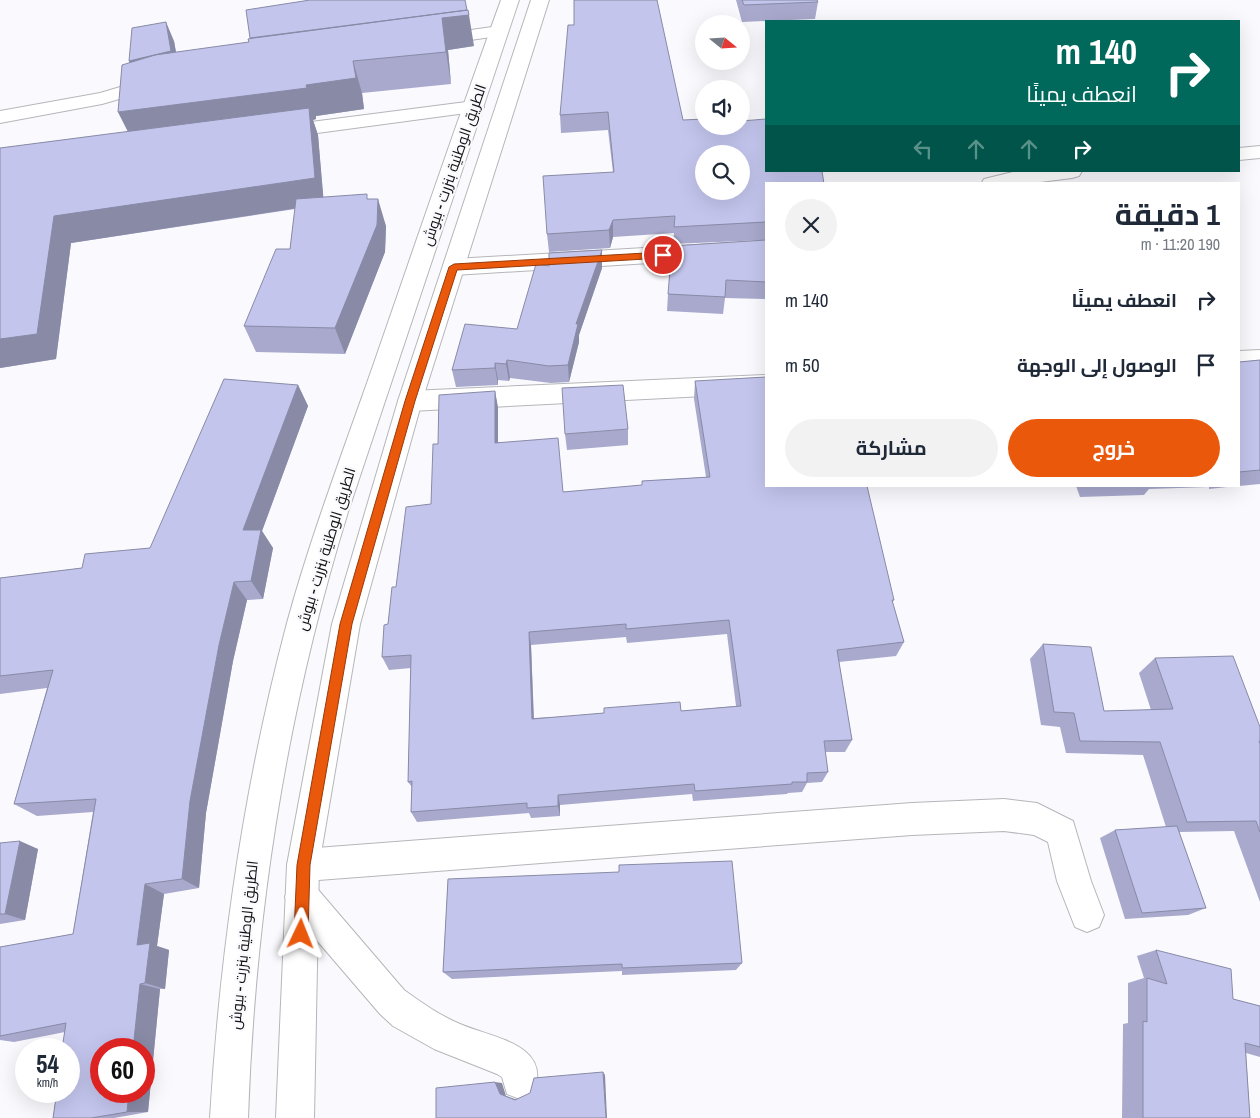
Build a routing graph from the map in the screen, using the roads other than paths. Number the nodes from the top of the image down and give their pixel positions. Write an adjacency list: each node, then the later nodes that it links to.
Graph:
1 (510, 0): 3 (main road, الطريق الوطنية بنزرت - ببوش)
2 (540, 0): 14 (main road, الطريق الوطنية بنزرت - ببوش)
3 (499, 31): 4 (main road); 6 (main road, الطريق الوطنية بنزرت - ببوش)
4 (415, 42)
5 (176, 78): 7 (main road)
6 (474, 107): 8 (main road); 22 (main road, الطريق الوطنية بنزرت - ببوش)
7 (0, 117)
8 (262, 135)
9 (1260, 152): 10 (main road)
10 (1240, 154)
11 (1064, 172): 12 (main road)
12 (1000, 182)
13 (765, 248): 14 (main road)
14 (454, 267): 18 (main road, الطريق الوطنية بنزرت - ببوش)
15 (1260, 359): 16 (main road)
16 (1240, 360)
17 (765, 384): 18 (main road)
18 (410, 401): 19 (main road, الطريق الوطنية بنزرت - ببوش)
19 (303, 881): 20 (main road); 21 (main road); 23 (main road, الطريق الوطنية بنزرت - ببوش)
20 (1087, 915)
21 (520, 1081)
22 (229, 1118)
23 (295, 1118)

